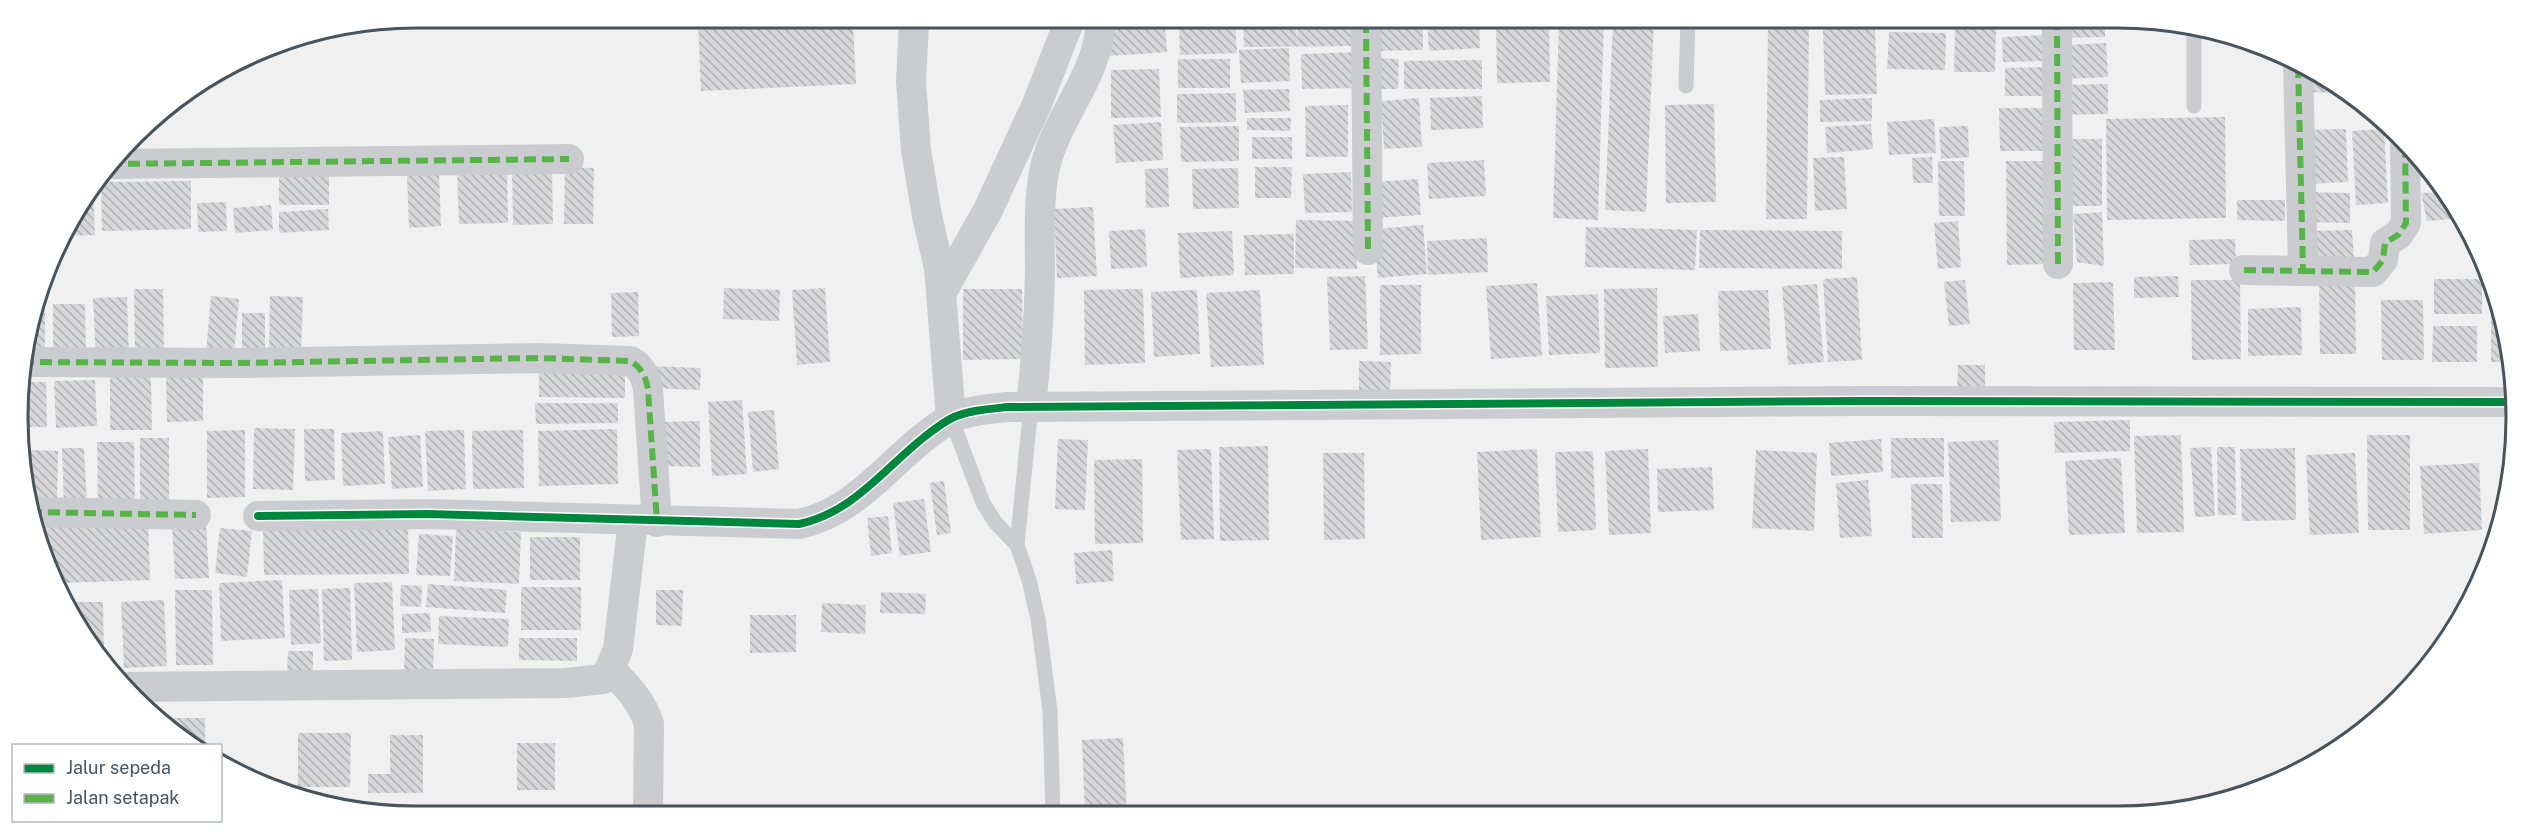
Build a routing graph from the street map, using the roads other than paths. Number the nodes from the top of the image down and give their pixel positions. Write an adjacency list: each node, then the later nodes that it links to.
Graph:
1 (914, 28): 18 (street)
2 (1067, 28): 18 (street)
3 (1100, 28): 21 (street)
4 (1365, 28): 14 (street)
5 (1688, 28): 9 (lane)
6 (2057, 28): 15 (street)
7 (2193, 36): 10 (lane)
8 (2298, 74): 17 (street)
9 (1686, 86)
10 (2194, 106)
11 (2405, 156): 17 (street)
12 (569, 159): 13 (street)
13 (123, 164)
14 (1368, 250)
15 (2058, 264)
16 (2244, 270): 17 (street)
17 (2303, 271)
18 (942, 292): 22 (street)
19 (33, 362): 26 (street)
20 (2506, 402): 21 (street)
21 (1031, 406): 22 (street); 27 (lane)
22 (951, 418): 26 (street); 27 (lane)
23 (41, 512): 24 (street)
24 (196, 515)
25 (258, 516): 26 (street)
26 (645, 521): 28 (street)
27 (1017, 546): 31 (lane)
28 (610, 669): 29 (street); 30 (street)
29 (137, 687)
30 (648, 806)
31 (1053, 806)

